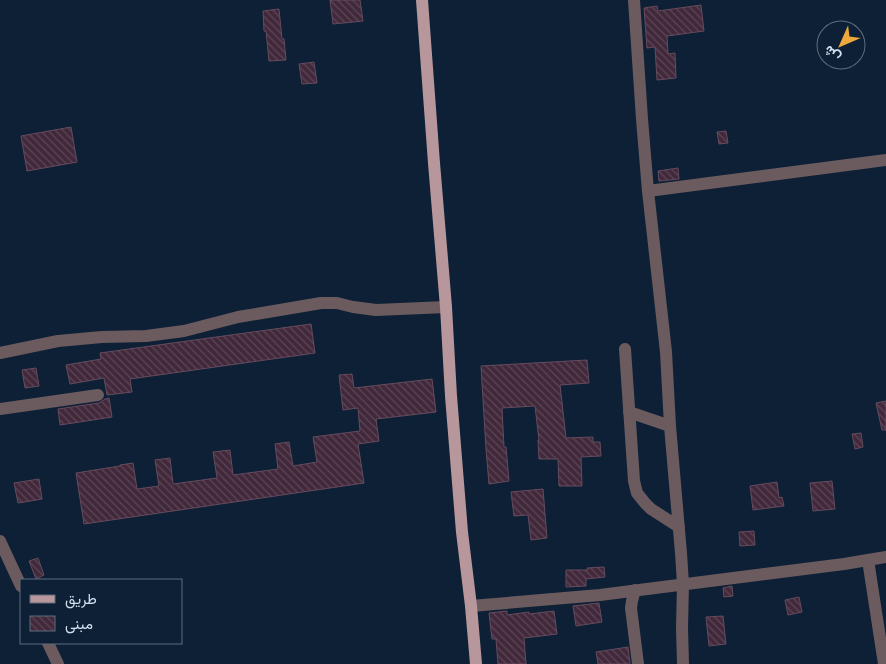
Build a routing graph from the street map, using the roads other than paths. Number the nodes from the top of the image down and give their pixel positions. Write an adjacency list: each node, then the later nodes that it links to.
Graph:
1 (422, 0): 5 (main road)
2 (634, 0): 4 (street)
3 (886, 160): 4 (street)
4 (648, 191): 11 (street)
5 (446, 307): 7 (street); 19 (main road)
6 (625, 349): 10 (street)
7 (0, 353)
8 (98, 395): 9 (street)
9 (0, 409)
10 (629, 412): 11 (street); 12 (street)
11 (670, 426): 12 (street)
12 (679, 527): 17 (street)
13 (0, 541): 16 (street)
14 (886, 557): 15 (street)
15 (868, 560): 17 (street); 25 (street)
16 (20, 584)
17 (683, 584): 18 (street); 24 (street)
18 (635, 590): 19 (street); 23 (street)
19 (471, 606): 22 (main road)
20 (48, 644): 21 (street)
21 (58, 664)
22 (476, 664)
23 (638, 664)
24 (683, 664)
25 (884, 664)

